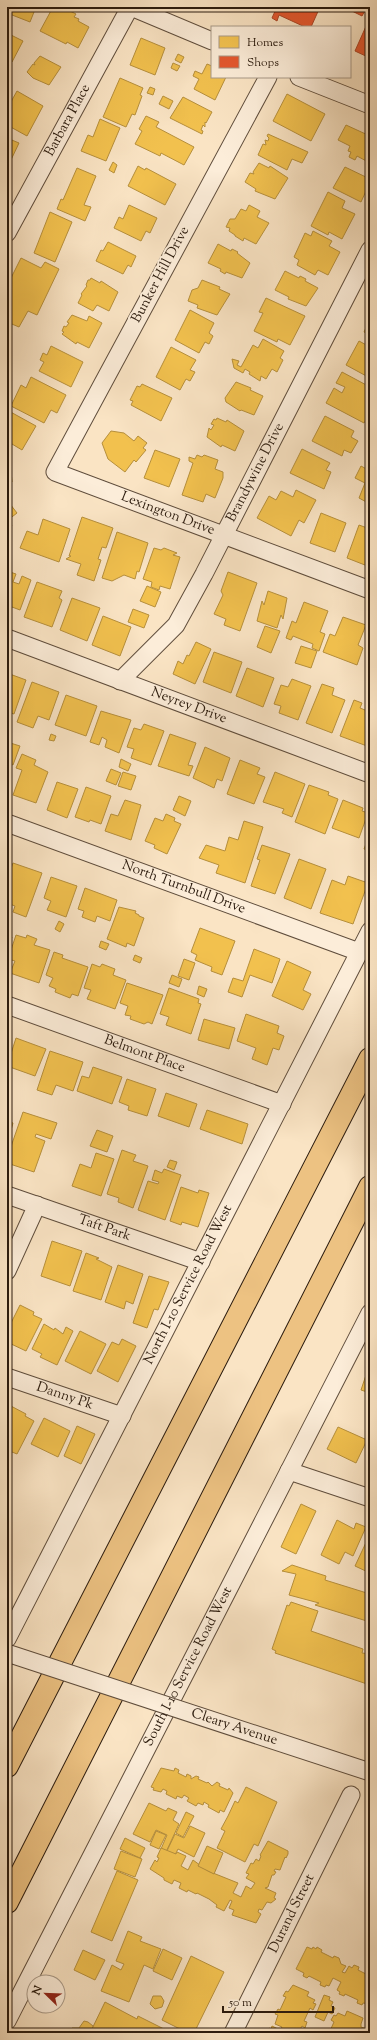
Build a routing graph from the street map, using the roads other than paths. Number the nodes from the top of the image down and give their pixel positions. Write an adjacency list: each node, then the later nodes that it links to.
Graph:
1 (130, 7): 2 (street); 6 (street, Barbara Place)
2 (211, 41)
3 (267, 78): 8 (street, Bunker Hill Drive)
4 (302, 78): 5 (street)
5 (370, 105)
6 (7, 233)
7 (370, 250): 9 (street, Brandywine Drive)
8 (55, 472): 9 (street, Lexington Drive)
9 (223, 535): 10 (street, Lexington Drive); 12 (street, Brandywine Drive)
10 (370, 590)
11 (7, 638): 12 (street, Neyrey Drive)
12 (120, 681): 13 (street, Neyrey Drive)
13 (370, 774)
14 (7, 823): 16 (street, North Turnbull Drive)
15 (370, 931): 16 (street, North I-10 Service Road West)
16 (359, 952): 19 (street, North I-10 Service Road West)
17 (7, 1005): 19 (street, Belmont Place)
18 (370, 1059): 32 (highway)
19 (282, 1104): 23 (street, North I-10 Service Road West)
20 (370, 1187): 35 (highway)
21 (7, 1195): 22 (street, Taft Park)
22 (37, 1205): 23 (street, Taft Park); 24 (street)
23 (201, 1262): 27 (street, North I-10 Service Road West)
24 (7, 1272)
25 (368, 1320): 28 (street, South I-10 Service Road West)
26 (7, 1377): 27 (street, Danny Pk)
27 (122, 1416): 30 (street, North I-10 Service Road West)
28 (289, 1471): 29 (street); 36 (street, South I-10 Service Road West)
29 (370, 1498)
30 (7, 1639)
31 (7, 1653): 33 (street, Cleary Avenue, bridge)
32 (7, 1766)
33 (370, 1772)
34 (351, 1795): 37 (street, Durand Street)
35 (7, 1902)
36 (7, 2021)
37 (233, 2033)

